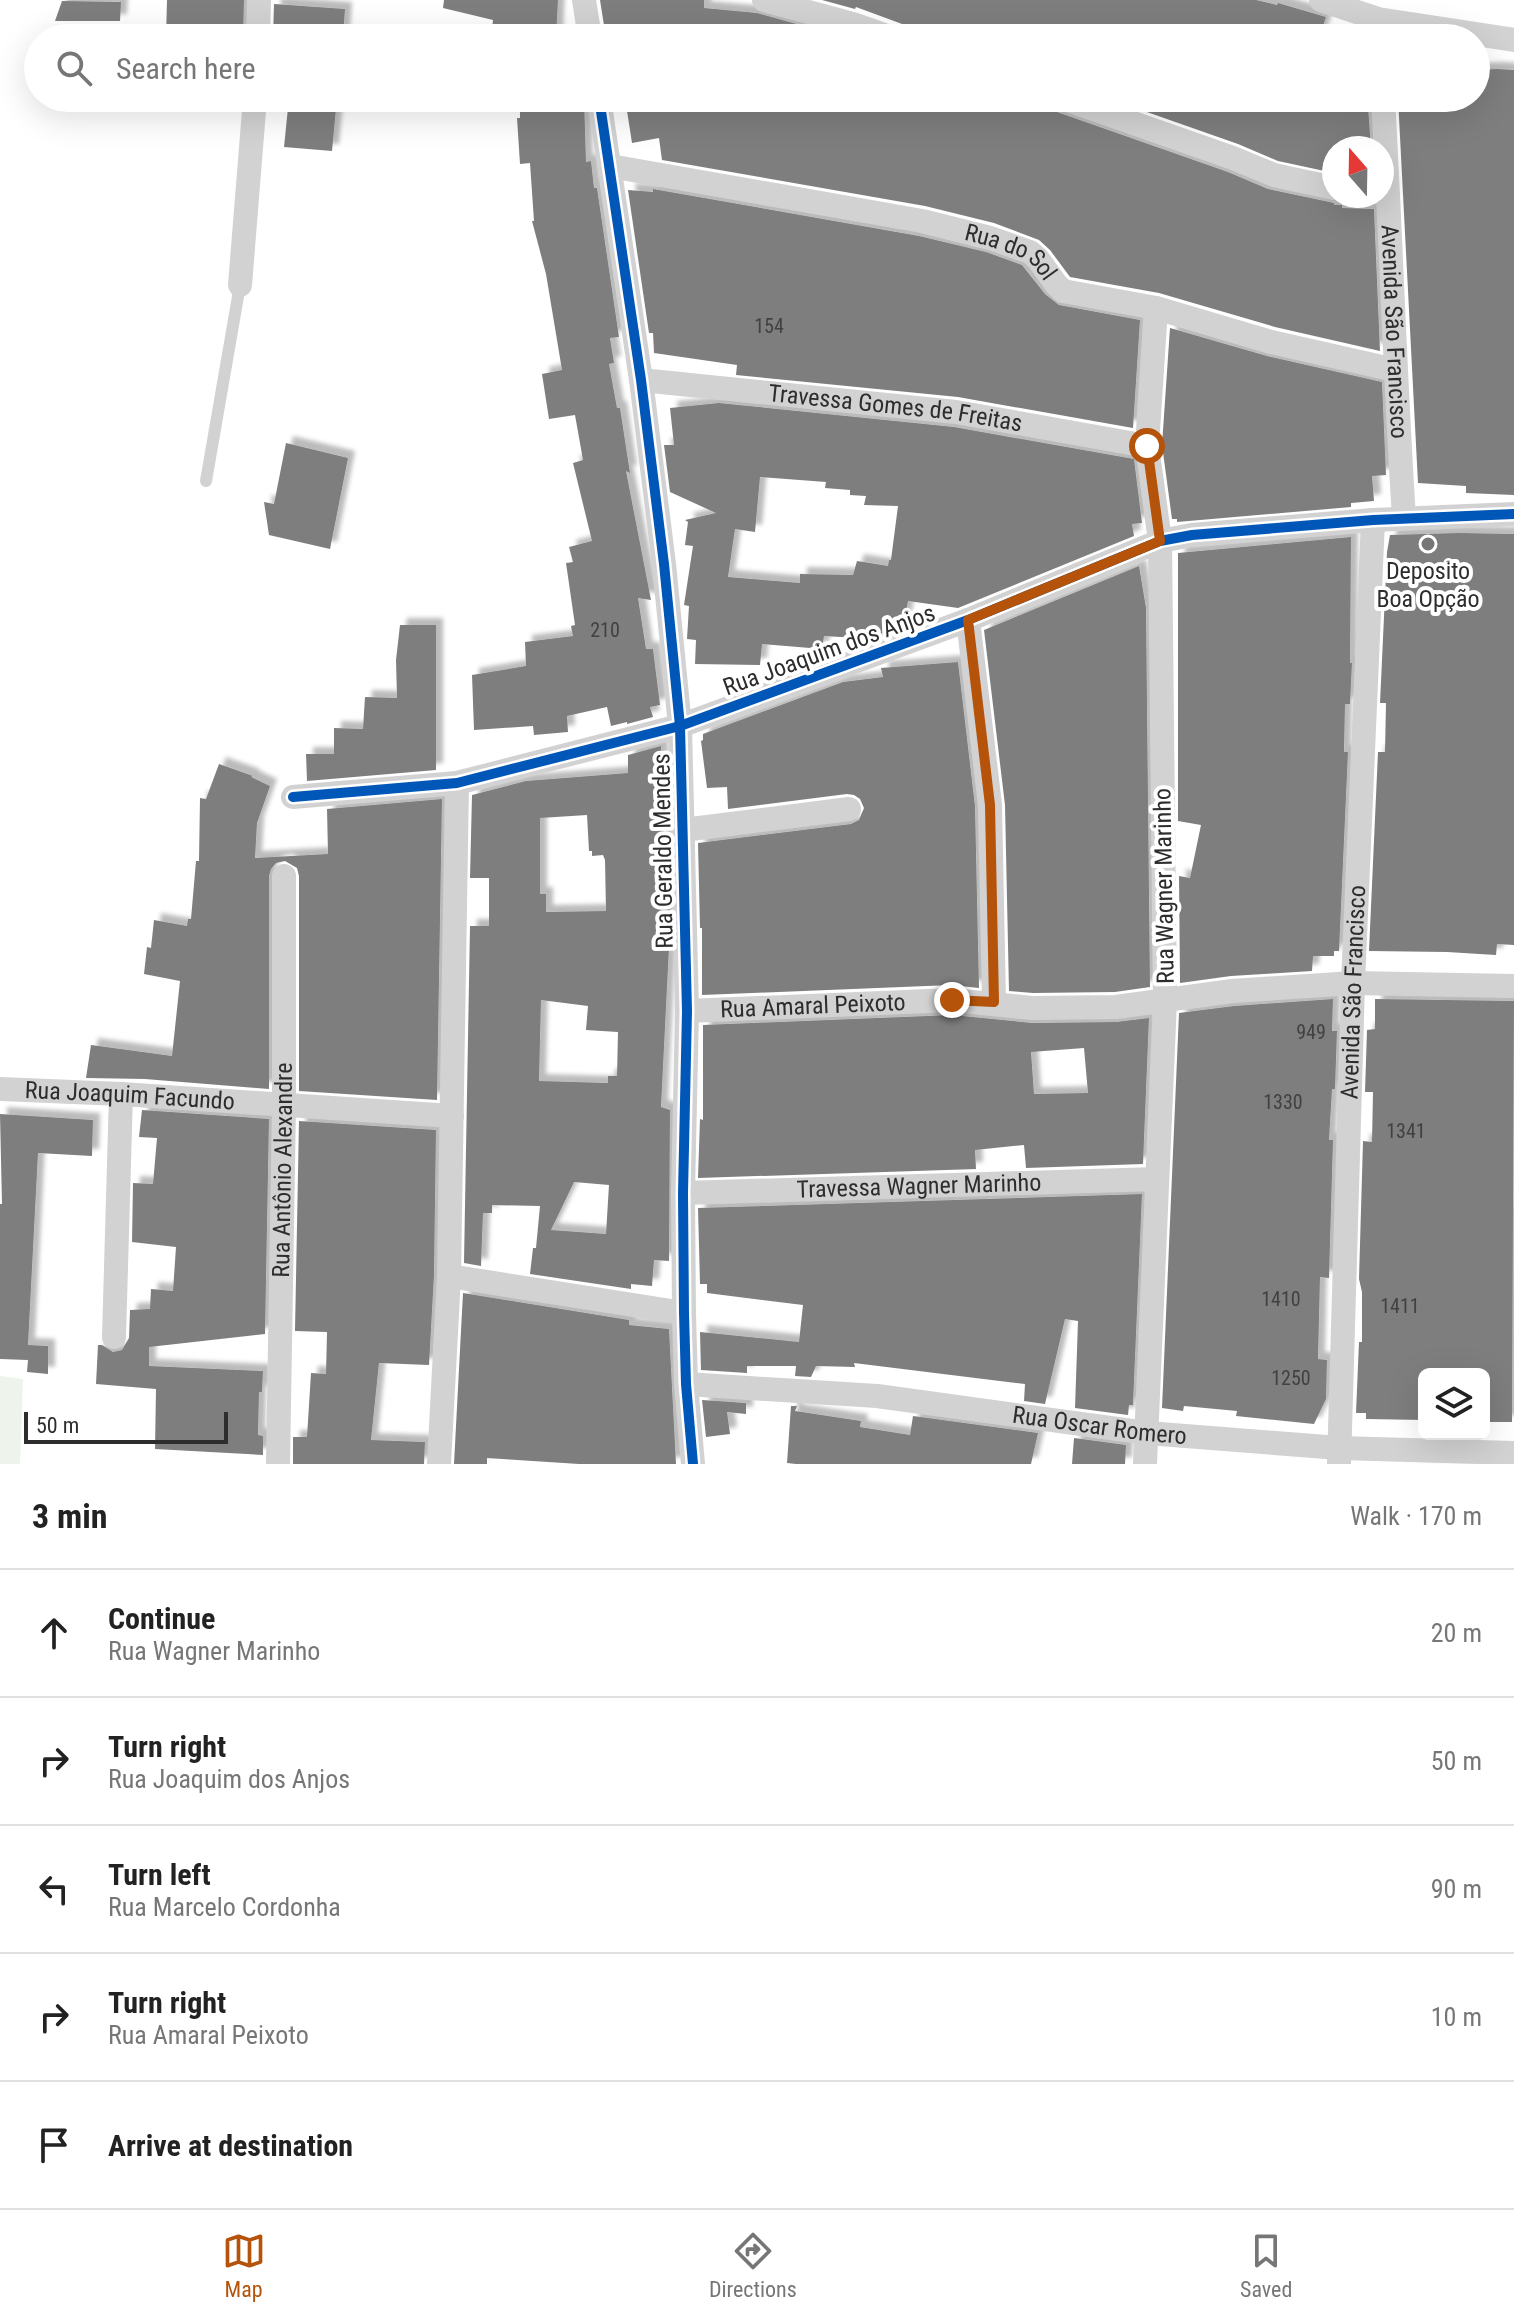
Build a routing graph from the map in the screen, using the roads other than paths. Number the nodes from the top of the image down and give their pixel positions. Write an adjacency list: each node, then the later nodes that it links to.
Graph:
1 (259, 0): 5 (street)
2 (584, 0): 6 (street)
3 (764, 0): 7 (street)
4 (1321, 0): 8 (street)
5 (258, 24)
6 (588, 24)
7 (853, 24)
8 (1369, 24)
9 (1490, 38): 10 (street)
10 (1514, 40)
11 (254, 112): 19 (street)
12 (601, 112): 16 (street, Rua Geraldo Mendes)
13 (1102, 112): 17 (street)
14 (1383, 112): 15 (street, Avenida São Francisco)
15 (1383, 136)
16 (610, 166): 20 (street, Rua do Sol); 22 (street, Rua Geraldo Mendes)
17 (1322, 185)
18 (1383, 208): 21 (street, Avenida São Francisco)
19 (240, 285): 24 (lane)
20 (1156, 308): 21 (street, Rua do Sol); 23 (street, Rua Wagner Marinho)
21 (1395, 370): 26 (street, Avenida São Francisco)
22 (641, 380): 23 (street, Travessa Gomes de Freitas); 30 (street, Rua Geraldo Mendes)
23 (1147, 446): 28 (street, Rua Wagner Marinho)
24 (206, 481)
25 (1514, 514): 26 (street, Rua Joaquim dos Anjos)
26 (1404, 518): 27 (street, Rua Joaquim dos Anjos)
27 (1373, 520): 28 (street, Rua Joaquim dos Anjos); 36 (street, Avenida São Francisco)
28 (1160, 541): 29 (street, Rua Joaquim dos Anjos); 38 (street, Rua Wagner Marinho)
29 (968, 620): 30 (street, Rua Joaquim dos Anjos); 39 (street)
30 (680, 726): 31 (street, Rua Joaquim dos Anjos); 34 (street, Rua Geraldo Mendes)
31 (457, 783): 32 (street, Rua Joaquim dos Anjos); 44 (street)
32 (293, 797)
33 (849, 809): 34 (street)
34 (683, 830): 40 (street, Rua Geraldo Mendes)
35 (284, 876): 43 (street, Rua Antônio Alexandre)
36 (1353, 983): 37 (street, Rua Amaral Peixoto); 38 (street, Rua Amaral Peixoto); 53 (street, Avenida São Francisco)
37 (1514, 986)
38 (1165, 1001): 39 (street, Rua Amaral Peixoto); 45 (street, Rua Wagner Marinho)
39 (994, 1002): 40 (street, Rua Amaral Peixoto)
40 (687, 1011): 46 (street, Rua Geraldo Mendes)
41 (0, 1089): 42 (street, Rua Joaquim Facundo)
42 (121, 1094): 43 (street, Rua Joaquim Facundo); 49 (street)
43 (284, 1106): 44 (street, Rua Joaquim Facundo); 54 (street, Rua Antônio Alexandre)
44 (452, 1116): 47 (street)
45 (1157, 1179): 46 (street, Travessa Wagner Marinho); 51 (street, Rua Wagner Marinho)
46 (683, 1193): 48 (street, Rua Geraldo Mendes)
47 (449, 1276): 48 (street); 55 (street)
48 (684, 1313): 50 (street, Rua Geraldo Mendes)
49 (114, 1337)
50 (686, 1384): 51 (street, Rua Oscar Romero); 56 (street, Rua Geraldo Mendes)
51 (1147, 1433): 53 (street, Rua Oscar Romero); 57 (street, Rua Wagner Marinho)
52 (1514, 1453): 53 (street, Rua Oscar Romero)
53 (1339, 1456)
54 (278, 1464)
55 (439, 1464)
56 (693, 1464)
57 (1145, 1464)

